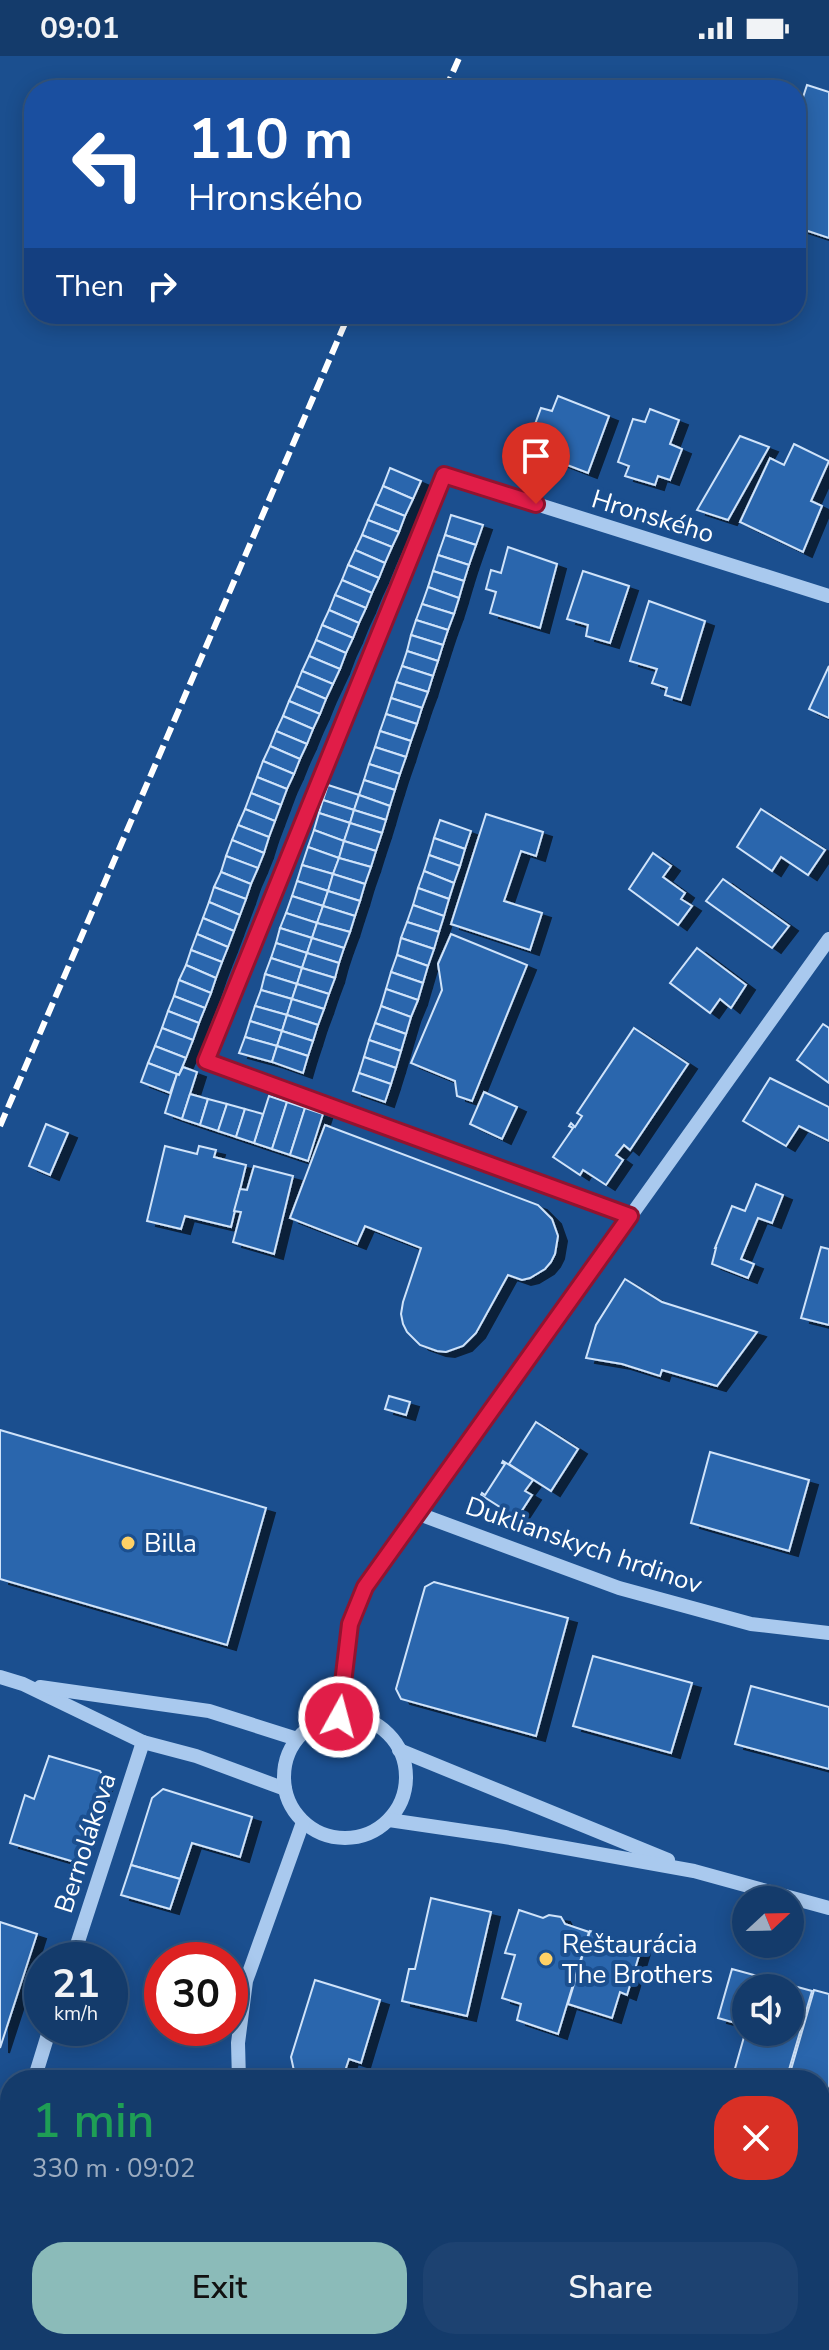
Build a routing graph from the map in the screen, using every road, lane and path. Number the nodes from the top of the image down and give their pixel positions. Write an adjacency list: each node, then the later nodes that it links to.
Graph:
1 (829, 596): 3 (street, Hronského)
2 (829, 939): 3 (street)
3 (630, 1216): 4 (street)
4 (419, 1514): 5 (street, Duklianskych hrdinov); 8 (street)
5 (829, 1633)
6 (0, 1677): 7 (street)
7 (23, 1684): 9 (street); 10 (street)
8 (339, 1717): 9 (street); 11 (street)
9 (297, 1739): 12 (street)
10 (143, 1742): 12 (street); 17 (street, Bernolákova)
11 (399, 1750): 13 (street); 15 (street)
12 (285, 1789): 14 (street)
13 (389, 1820): 14 (street); 15 (street)
14 (303, 1822): 20 (street)
15 (694, 1871): 16 (street)
16 (829, 1908)
17 (78, 1942)
18 (44, 2046): 19 (street)
19 (37, 2070)
20 (239, 2070)

